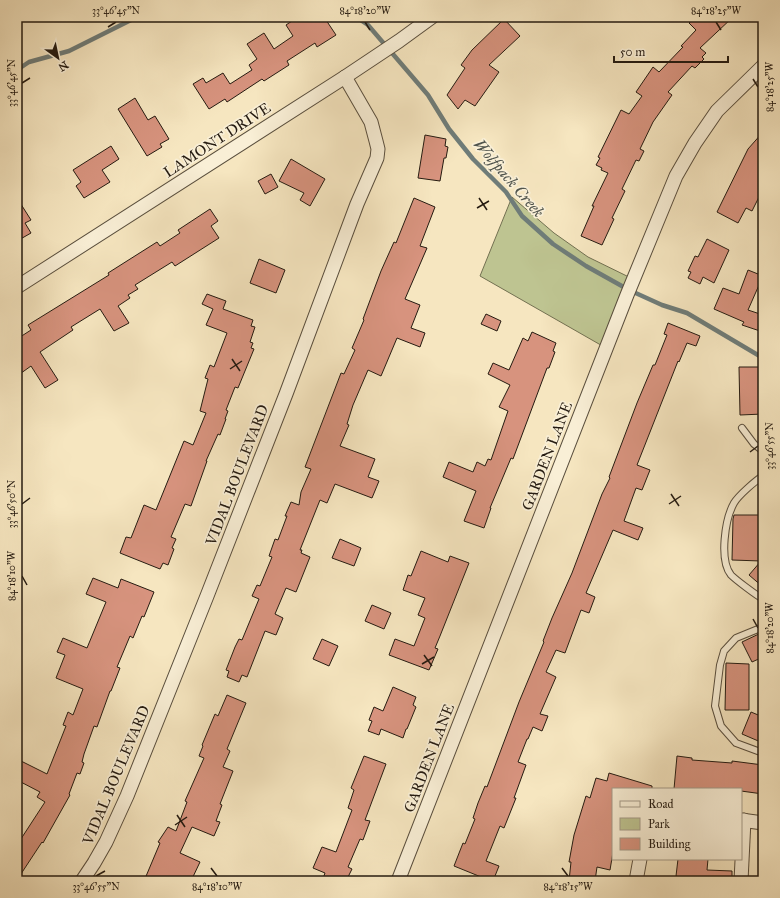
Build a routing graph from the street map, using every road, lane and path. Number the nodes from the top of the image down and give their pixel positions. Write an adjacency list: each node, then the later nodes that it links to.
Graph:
1 (432, 17): 3 (street, LAMONT DRIVE)
2 (763, 66): 16 (street, GARDEN LANE)
3 (345, 78): 4 (street, LAMONT DRIVE); 15 (street, VIDAL BOULEVARD)
4 (17, 287)
5 (742, 428): 6 (lane)
6 (763, 451)
7 (763, 476): 8 (lane)
8 (763, 599)
9 (763, 627): 10 (lane)
10 (763, 753)
11 (742, 820): 12 (street)
12 (763, 823)
13 (640, 860): 17 (street)
14 (741, 860): 18 (street)
15 (82, 881)
16 (398, 881)
17 (636, 881)
18 (741, 881)

